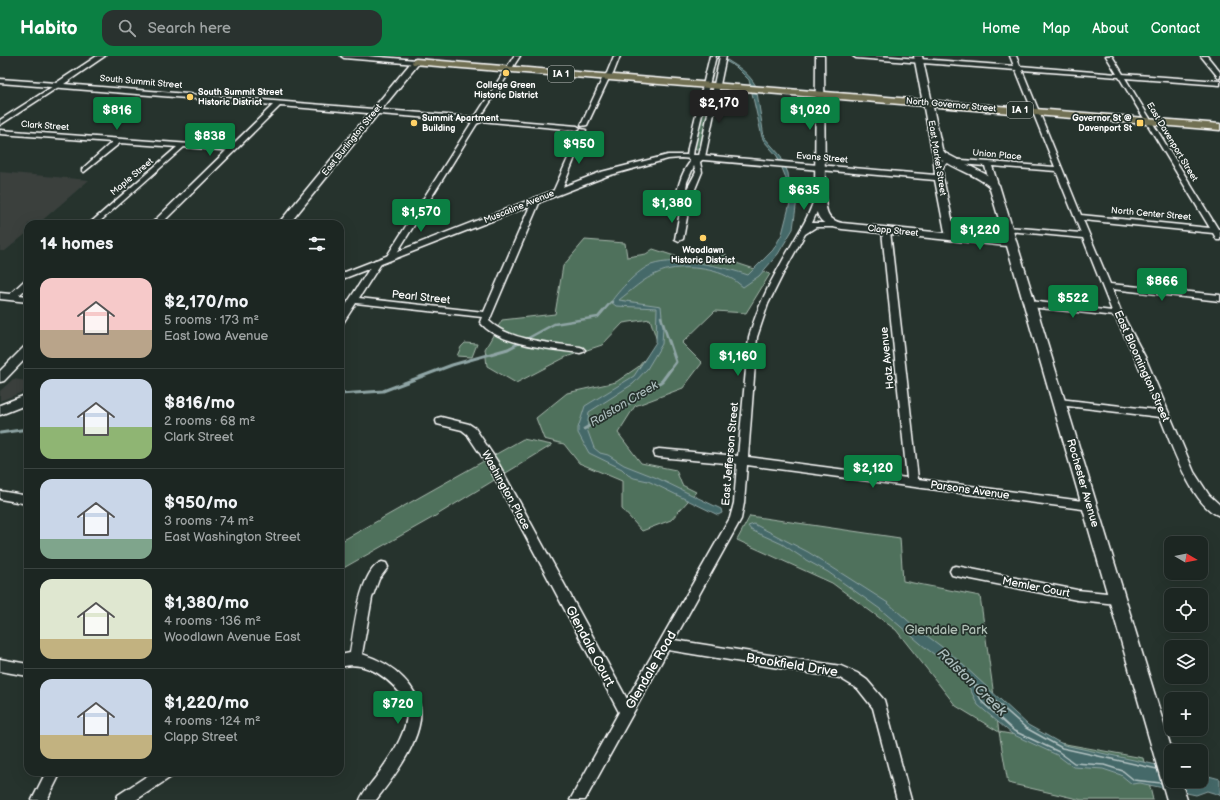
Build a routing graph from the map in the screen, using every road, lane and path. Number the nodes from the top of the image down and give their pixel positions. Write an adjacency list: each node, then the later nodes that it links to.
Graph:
1 (102, 56): 22 (street)
2 (344, 56): 14 (street)
3 (517, 56): 16 (street)
4 (612, 56): 19 (street)
5 (617, 56): 19 (street)
6 (713, 56): 23 (street)
7 (723, 56): 24 (street)
8 (820, 56): 25 (main road, East Jefferson Street)
9 (856, 56): 13 (street)
10 (1013, 56): 15 (street, East Bloomington Street)
11 (1109, 56): 17 (street, East Davenport Street)
12 (1204, 56): 18 (street)
13 (918, 58): 15 (street); 26 (main road, East Market Street)
14 (419, 59): 16 (main road, IA 1); 28 (main road, East Burlington Street)
15 (1018, 68): 17 (street); 29 (street, East Bloomington Street)
16 (508, 69): 19 (main road, IA 1); 30 (street)
17 (1121, 76): 21 (street); 31 (street, East Davenport Street)
18 (1220, 76)
19 (606, 77): 23 (main road, IA 1); 34 (street)
20 (0, 81): 22 (street, South Summit Street)
21 (1220, 83)
22 (58, 85): 27 (street, South Summit Street); 32 (street)
23 (706, 85): 24 (main road, North Governor Street / IA 1); 40 (street)
24 (717, 86): 25 (main road, North Governor Street / IA 1); 41 (street)
25 (820, 94): 26 (main road, North Governor Street / IA 1); 44 (main road, East Jefferson Street)
26 (927, 103): 29 (main road, North Governor Street / IA 1); 39 (main road, East Market Street)
27 (278, 104): 28 (street, South Summit Street); 38 (street)
28 (375, 112): 30 (street, South Summit Street); 56 (main road, East Burlington Street)
29 (1036, 112): 31 (main road, North Governor Street / IA 1); 45 (street, East Bloomington Street)
30 (476, 120): 34 (street, South Summit Street); 67 (street)
31 (1148, 121): 33 (main road, North Governor Street / IA 1); 60 (street, East Davenport Street)
32 (0, 123)
33 (1220, 127)
34 (581, 128): 49 (street)
35 (0, 132): 36 (street, Clark Street)
36 (119, 140): 37 (street, Clark Street); 46 (street)
37 (183, 145): 38 (street, Clark Street); 54 (street, Maple Street)
38 (232, 149): 55 (street)
39 (937, 150): 42 (main road); 47 (street, East Market Street)
40 (690, 156): 41 (street, Muscatine Avenue); 49 (street, Muscatine Avenue); 52 (street)
41 (702, 157): 44 (street, Evans Street); 52 (street)
42 (951, 161): 43 (street, Union Place); 47 (street); 48 (main road)
43 (988, 163): 45 (street, Union Place); 48 (street, Rochester Avenue)
44 (821, 168): 47 (street, Evans Street); 50 (main road, East Jefferson Street)
45 (1059, 169): 53 (street, East Bloomington Street)
46 (84, 170)
47 (939, 174): 63 (street, East Market Street)
48 (994, 185): 58 (main road, Rochester Avenue)
49 (557, 192): 51 (street, Muscatine Avenue)
50 (820, 192): 57 (main road, East Jefferson Street); 61 (street, East Jefferson Street)
51 (536, 201): 67 (street, Muscatine Avenue); 80 (street)
52 (684, 212): 65 (street)
53 (1079, 218): 60 (street, North Center Street); 62 (street, East Bloomington Street)
54 (97, 220)
55 (160, 220)
56 (286, 220)
57 (832, 225): 59 (main road, Clapp Street); 61 (street, Clapp Street)
58 (1007, 229): 62 (street); 66 (main road, Rochester Avenue)
59 (886, 230): 63 (main road, Clapp Street); 91 (street, Hotz Avenue)
60 (1218, 231): 64 (street, East Davenport Street)
61 (803, 235): 90 (street, East Jefferson Street)
62 (1087, 236): 71 (street, East Bloomington Street)
63 (951, 237): 66 (main road, Clapp Street)
64 (1220, 238)
65 (679, 239)
66 (1012, 243): 77 (main road, Rochester Avenue)
67 (391, 256): 68 (street, Muscatine Avenue)
68 (378, 262): 69 (street, Muscatine Avenue); 76 (street)
69 (344, 275)
70 (24, 286): 73 (street)
71 (1107, 286): 75 (street); 78 (street, East Bloomington Street)
72 (0, 296): 73 (street)
73 (12, 297): 74 (street)
74 (24, 298)
75 (1220, 298)
76 (353, 300): 79 (street); 80 (street, Pearl Street)
77 (1030, 304): 78 (street); 85 (main road, Rochester Avenue)
78 (1118, 314): 87 (street, East Bloomington Street)
79 (344, 315)
80 (486, 315): 81 (street)
81 (580, 350)
82 (24, 354): 83 (street)
83 (0, 378)
84 (24, 401): 86 (main road)
85 (1059, 402): 87 (street); 94 (main road, Rochester Avenue)
86 (0, 410)
87 (1164, 414): 95 (street, East Bloomington Street)
88 (441, 421): 99 (street, Washington Place)
89 (659, 453): 90 (street, Parsons Avenue)
90 (742, 460): 91 (street, Parsons Avenue); 96 (street, East Jefferson Street)
91 (913, 482): 94 (street, Parsons Avenue)
92 (0, 495): 93 (street)
93 (24, 499)
94 (1090, 506): 100 (main road, Rochester Avenue)
95 (1220, 512)
96 (725, 540): 101 (street, Glendale Road)
97 (382, 566): 102 (street)
98 (956, 571): 100 (street, Memler Court)
99 (554, 579): 106 (street, Glendale Court)
100 (1117, 599): 107 (main road, Rochester Avenue)
101 (665, 644): 106 (street, Glendale Road); 115 (street, Brookfield Drive)
102 (355, 658): 103 (street); 113 (street)
103 (344, 659)
104 (0, 665): 105 (street)
105 (24, 669)
106 (627, 713): 114 (street, Glendale Road)
107 (1164, 758)
108 (52, 776): 111 (street)
109 (160, 776): 112 (street)
110 (1173, 788): 116 (main road, Rochester Avenue)
111 (39, 800)
112 (123, 800)
113 (367, 800)
114 (577, 800)
115 (904, 800)
116 (1177, 800)

